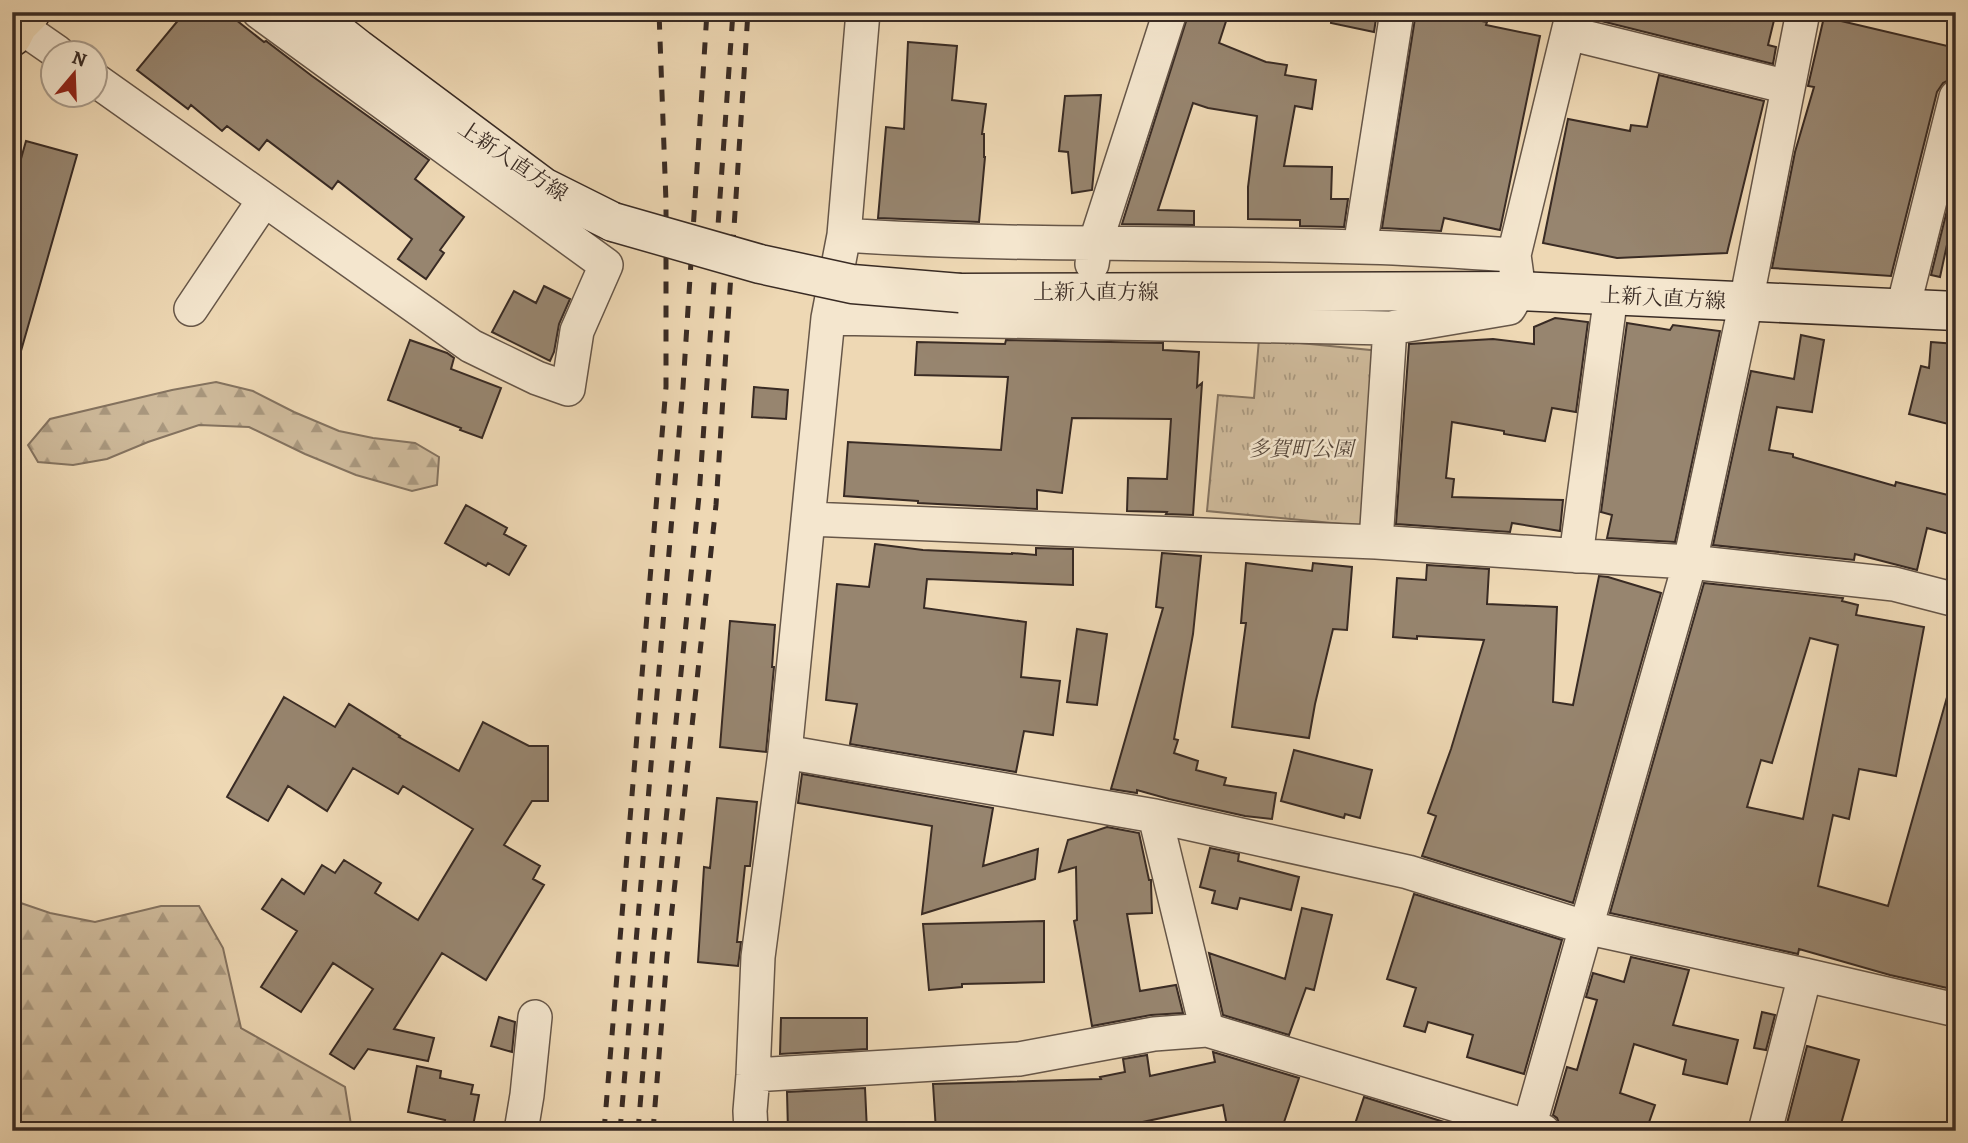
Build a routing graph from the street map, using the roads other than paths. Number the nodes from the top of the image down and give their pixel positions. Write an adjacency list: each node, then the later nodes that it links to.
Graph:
1 (259, 12): 13 (street)
2 (311, 12): 17 (main road, 上新入直方線, bridge)
3 (863, 12): 14 (street)
4 (1170, 12): 16 (street)
5 (1397, 12): 15 (street)
6 (1803, 12): 10 (street)
7 (17, 23): 9 (street)
8 (1571, 23): 10 (street); 17 (street)
9 (38, 38)
10 (1788, 87): 19 (street)
11 (108, 89): 13 (street)
12 (1956, 97): 20 (street)
13 (264, 200): 21 (street)
14 (844, 235): 16 (street); 23 (street)
15 (1360, 247): 16 (street); 17 (street)
16 (1093, 255)
17 (1516, 273): 18 (main road, 上新入直方線); 24 (street)
18 (1611, 295): 19 (main road, 上新入直方線); 27 (street)
19 (1746, 302): 20 (main road, 上新入直方線); 28 (street)
20 (1903, 308): 22 (main road, 上新入直方線)
21 (191, 309)
22 (1956, 311)
23 (828, 318): 24 (street); 25 (street)
24 (1390, 328): 26 (street)
25 (808, 519): 26 (street); 30 (street)
26 (1376, 542): 27 (street)
27 (1576, 556): 28 (street)
28 (1690, 562): 29 (street); 32 (street)
29 (1956, 600)
30 (785, 752): 31 (street); 37 (street)
31 (1155, 816): 32 (street); 36 (street)
32 (1584, 928): 33 (street); 38 (street)
33 (1805, 975): 34 (street); 41 (street)
34 (1956, 1010)
35 (535, 1017): 39 (street)
36 (1207, 1030): 37 (street); 38 (street)
37 (753, 1075): 40 (street)
38 (1533, 1129)
39 (521, 1131)
40 (751, 1131)
41 (1765, 1131)

